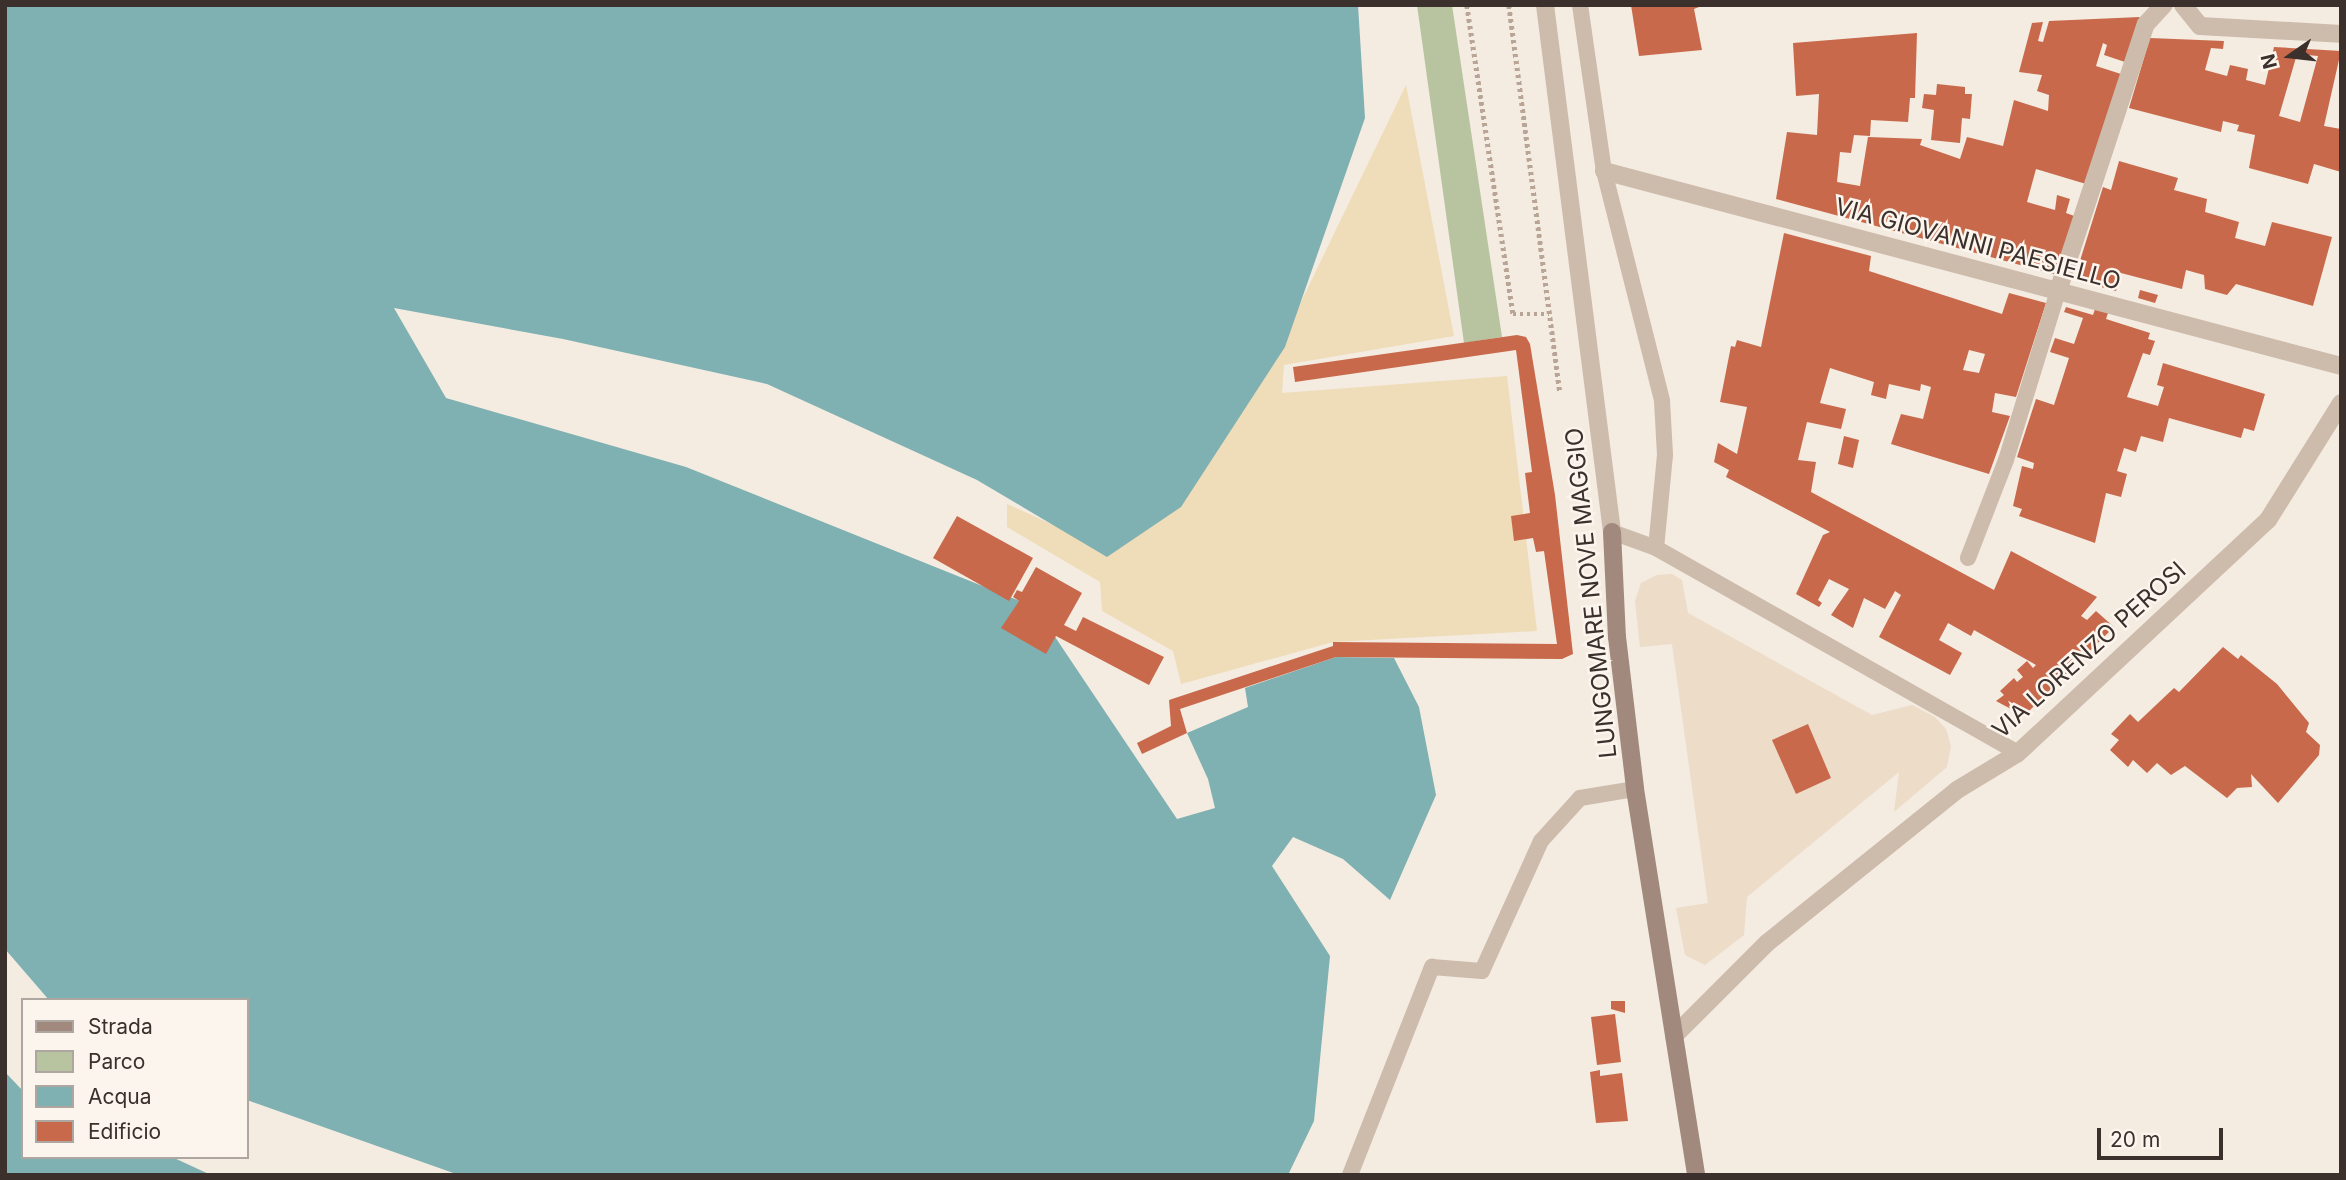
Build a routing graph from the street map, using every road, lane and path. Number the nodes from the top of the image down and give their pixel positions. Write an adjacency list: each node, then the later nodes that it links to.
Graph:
1 (1467, 5): 9 (path)
2 (1545, 5): 12 (street, LUNGOMARE NOVE MAGGIO)
3 (1580, 5): 7 (lane)
4 (2164, 5): 8 (street)
5 (2183, 5): 6 (street)
6 (2341, 34)
7 (1604, 171): 8 (street, VIA GIOVANNI PAESIELLO); 13 (lane)
8 (2058, 291): 10 (street, VIA GIOVANNI PAESIELLO); 14 (lane)
9 (1549, 314)
10 (2341, 366)
11 (2341, 402): 15 (street, VIA LORENZO PEROSI)
12 (1612, 532): 13 (lane); 16 (street, LUNGOMARE NOVE MAGGIO)
13 (1656, 548): 15 (lane)
14 (1968, 558)
15 (2018, 752): 17 (street, VIA LORENZO PEROSI)
16 (1635, 789): 17 (street, LUNGOMARE NOVE MAGGIO); 18 (lane)
17 (1674, 1036): 19 (street, LUNGOMARE NOVE MAGGIO)
18 (1350, 1175)
19 (1696, 1175)

